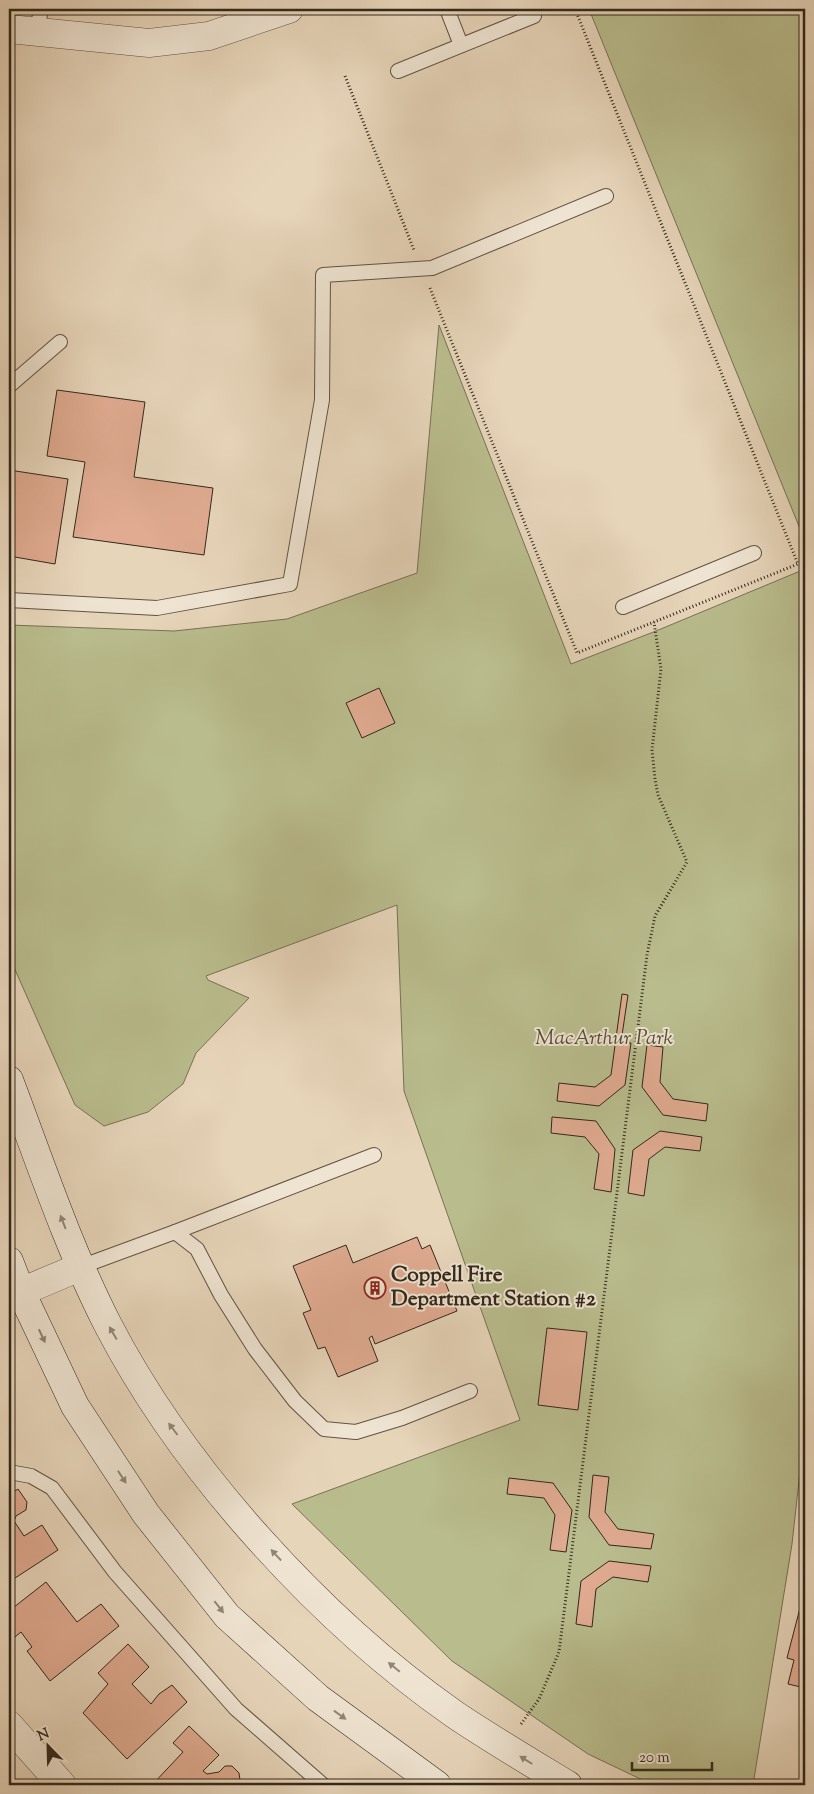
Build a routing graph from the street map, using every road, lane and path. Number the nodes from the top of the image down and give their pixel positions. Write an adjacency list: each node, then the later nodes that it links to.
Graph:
1 (289, 9): 5 (main road)
2 (447, 9): 7 (lane)
3 (575, 9): 17 (path)
4 (534, 16): 7 (lane)
5 (39, 20): 6 (main road)
6 (9, 29)
7 (461, 45): 8 (lane)
8 (398, 71)
9 (345, 76): 11 (path)
10 (606, 196): 11 (lane)
11 (422, 269): 15 (lane); 17 (path)
12 (60, 342): 13 (lane)
13 (9, 386)
14 (754, 553): 16 (lane)
15 (9, 600)
16 (623, 607)
17 (654, 622): 27 (path)
18 (9, 1080): 22 (main road, one-way to 18)
19 (374, 1156): 20 (lane)
20 (175, 1232): 22 (lane); 24 (lane)
21 (9, 1261): 23 (main road)
22 (80, 1267): 23 (main road); 27 (main road, one-way to 22)
23 (15, 1294): 30 (main road, one-way to 30)
24 (470, 1391)
25 (9, 1472): 29 (lane)
26 (9, 1725): 28 (main road)
27 (505, 1747): 31 (main road, one-way to 27)
28 (62, 1785)
29 (323, 1785)
30 (437, 1785)
31 (568, 1785)

